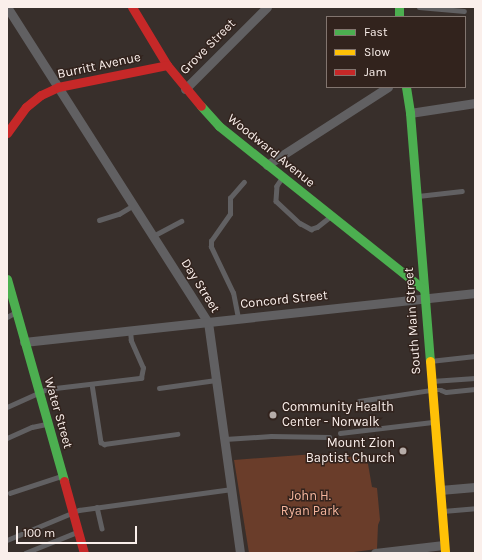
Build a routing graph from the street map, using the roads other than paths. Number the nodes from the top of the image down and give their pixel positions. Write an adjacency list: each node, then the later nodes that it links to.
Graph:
1 (7, 7): 7 (street, Day Street)
2 (132, 7): 6 (main road, Woodward Avenue)
3 (267, 7): 10 (street, Grove Street)
4 (419, 7): 5 (lane)
5 (464, 11)
6 (167, 65): 7 (main road, Burritt Avenue); 10 (main road, Woodward Avenue)
7 (58, 86): 13 (main road, Burritt Avenue); 19 (street, Day Street)
8 (386, 88): 14 (street)
9 (406, 88): 12 (main road, South Main Street)
10 (185, 89): 14 (main road, Woodward Avenue)
11 (475, 103): 12 (street)
12 (410, 113): 18 (main road, South Main Street)
13 (7, 133)
14 (267, 165): 15 (main road, Woodward Avenue)
15 (283, 177): 20 (main road, Woodward Avenue); 20 (lane)
16 (244, 182): 29 (lane)
17 (462, 191): 18 (lane)
18 (416, 196): 25 (main road, South Main Street)
19 (134, 205): 21 (lane); 23 (street, Day Street)
20 (331, 216): 25 (main road, Woodward Avenue)
21 (99, 220)
22 (181, 221): 23 (lane)
23 (153, 236): 30 (street, Day Street)
24 (7, 279): 27 (main road, Water Street)
25 (423, 293): 26 (street, Concord Street); 29 (street, Concord Street); 34 (main road, South Main Street)
26 (475, 293)
27 (16, 312): 28 (lane); 32 (main road, Water Street)
28 (7, 317)
29 (238, 318): 30 (street, Concord Street)
30 (208, 322): 31 (street, Concord Street); 36 (street, Day Street)
31 (130, 331): 32 (street, Concord Street); 37 (lane)
32 (24, 342): 41 (main road, Water Street)
33 (475, 356): 34 (lane)
34 (428, 361): 38 (main road, South Main Street)
35 (475, 378): 38 (lane)
36 (217, 380): 39 (lane); 50 (street, Day Street)
37 (92, 384): 41 (lane); 47 (lane)
38 (431, 386): 40 (lane); 42 (lane); 44 (main road, South Main Street)
39 (159, 388)
40 (475, 389)
41 (39, 392): 43 (lane); 45 (main road, Water Street)
42 (359, 401)
43 (7, 407)
44 (434, 422): 46 (lane); 54 (main road, South Main Street)
45 (48, 424): 49 (lane); 51 (main road, Water Street)
46 (340, 433)
47 (177, 434)
48 (329, 437): 50 (lane)
49 (7, 438)
50 (225, 438): 53 (street, Day Street)
51 (63, 476): 55 (lane); 59 (main road, Water Street)
52 (475, 487): 54 (street)
53 (232, 489): 56 (lane); 66 (street, Day Street)
54 (440, 490): 58 (main road, South Main Street)
55 (10, 493)
56 (97, 507): 59 (lane); 60 (lane)
57 (475, 508): 58 (lane)
58 (443, 511): 63 (main road, South Main Street)
59 (73, 513): 61 (main road, Water Street); 62 (lane)
60 (102, 528)
61 (78, 531): 64 (lane); 65 (main road, Water Street)
62 (7, 540)
63 (445, 549): 67 (street)
64 (25, 553)
65 (84, 553)
66 (240, 553)
67 (375, 553)

